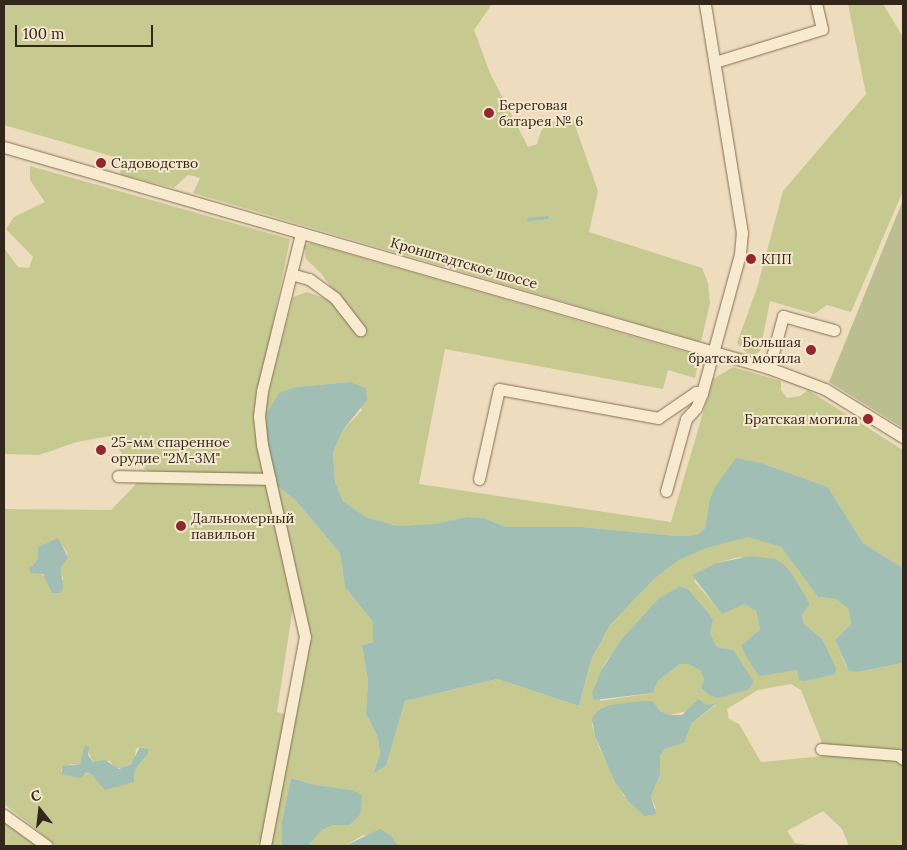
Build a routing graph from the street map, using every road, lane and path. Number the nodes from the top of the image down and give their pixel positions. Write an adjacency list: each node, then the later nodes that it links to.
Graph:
1 (705, 4): 3 (street)
2 (816, 4): 3 (street)
3 (715, 62): 9 (street)
4 (4, 148): 5 (street, Кронштадтское шоссе)
5 (301, 233): 6 (street); 9 (street, Кронштадтское шоссе)
6 (290, 274): 7 (street); 14 (street)
7 (360, 330)
8 (834, 330): 10 (street)
9 (713, 352): 10 (street, Кронштадтское шоссе); 11 (street)
10 (769, 368): 12 (street, Кронштадтское шоссе)
11 (702, 393): 15 (street); 16 (street)
12 (903, 437)
13 (118, 476): 14 (street)
14 (270, 479): 21 (street)
15 (480, 479)
16 (666, 491)
17 (822, 750): 18 (street)
18 (903, 759)
19 (4, 815): 20 (street)
20 (47, 846)
21 (266, 846)

